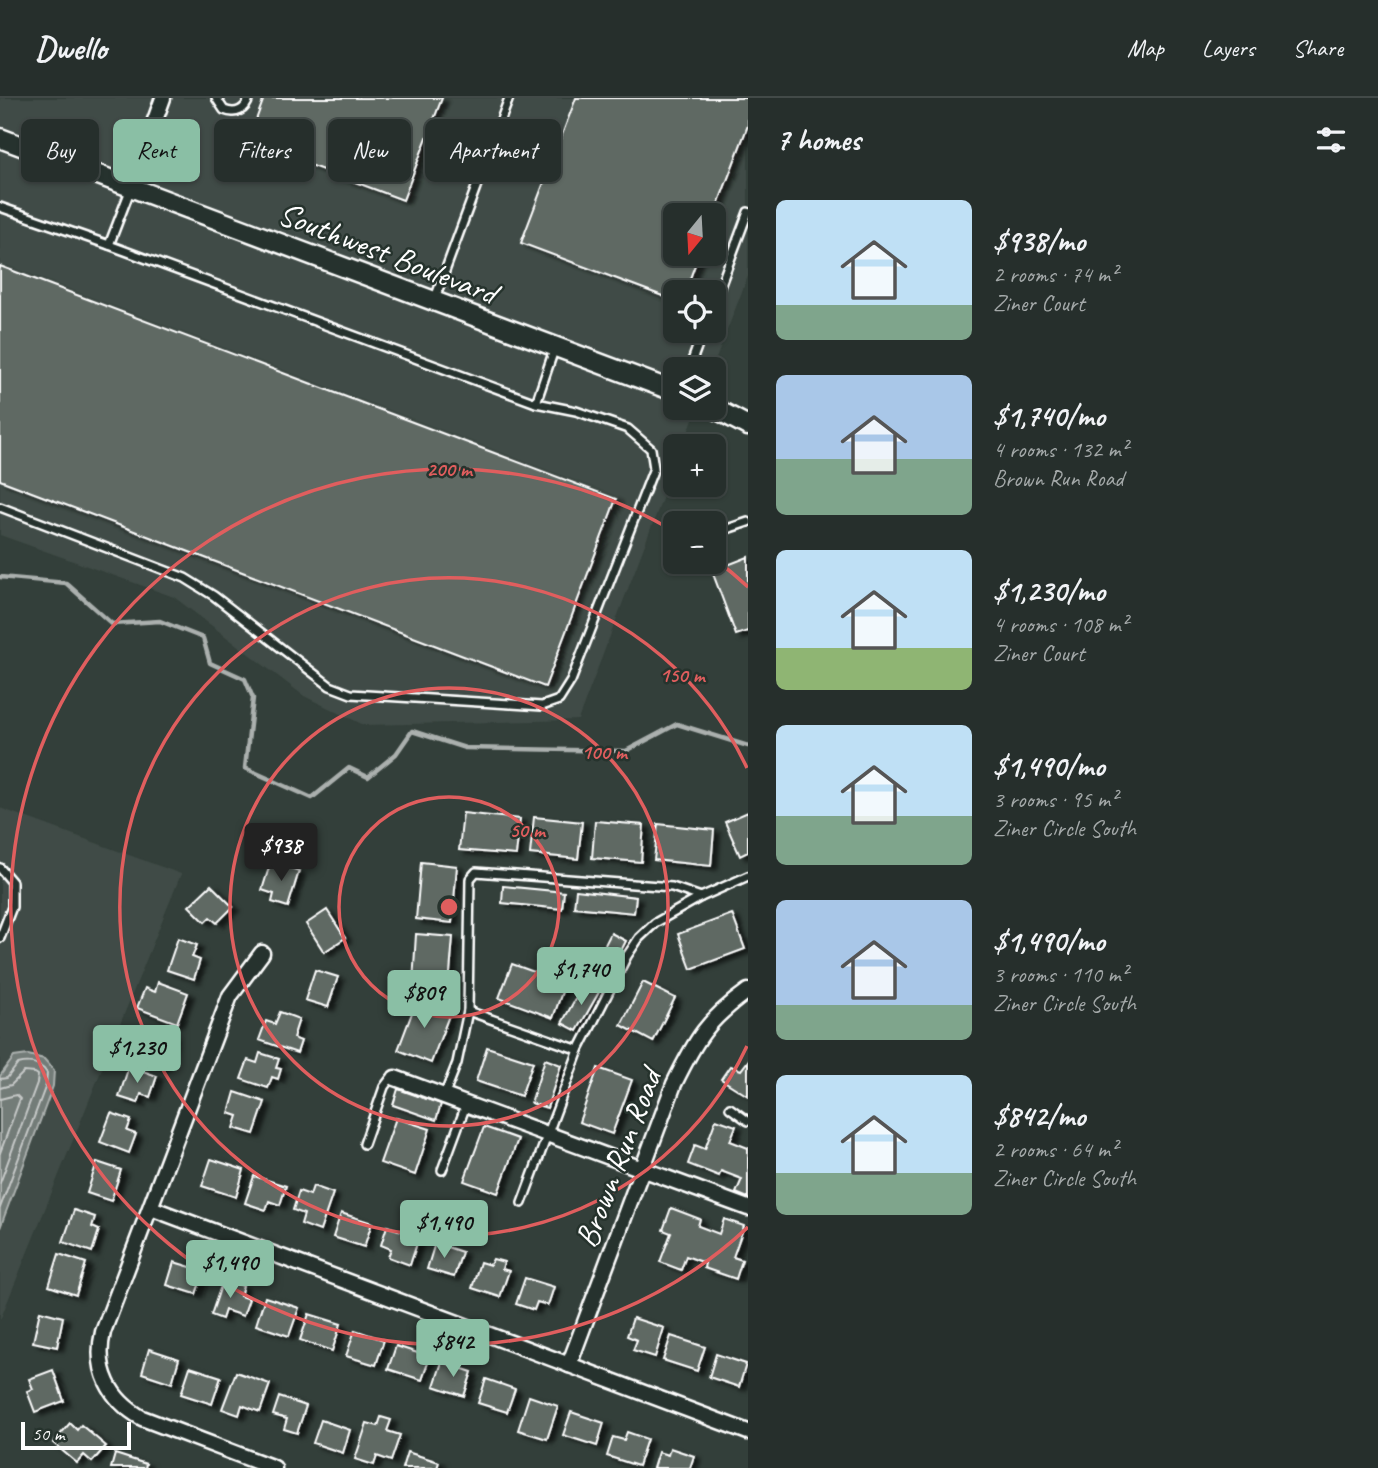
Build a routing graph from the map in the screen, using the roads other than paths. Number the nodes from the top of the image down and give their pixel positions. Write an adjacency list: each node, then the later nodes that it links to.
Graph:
1 (163, 98): 6 (street)
2 (216, 98): 3 (lane)
3 (250, 98)
4 (509, 98): 11 (lane)
5 (0, 138): 6 (street, Southwest Boulevard)
6 (131, 187): 9 (lane); 11 (street, Southwest Boulevard)
7 (0, 207): 9 (lane)
8 (748, 212): 10 (lane)
9 (110, 245): 14 (lane)
10 (723, 280)
11 (434, 301): 12 (street, Southwest Boulevard)
12 (555, 347): 13 (street, Southwest Boulevard); 14 (lane)
13 (663, 387)
14 (536, 403): 17 (lane)
15 (726, 414): 16 (street)
16 (748, 426)
17 (0, 507)
18 (748, 522): 19 (lane)
19 (726, 529)
20 (0, 868): 23 (lane)
21 (748, 876): 22 (lane)
22 (701, 897): 26 (lane); 27 (lane)
23 (0, 938)
24 (262, 953): 38 (street)
25 (748, 991): 35 (street, Brown Run Road)
26 (468, 1011): 27 (lane); 29 (lane)
27 (579, 1050): 33 (lane)
28 (395, 1078): 29 (street); 34 (lane)
29 (443, 1096): 30 (street)
30 (466, 1104): 33 (street); 36 (lane)
31 (730, 1108): 32 (lane)
32 (748, 1121)
33 (548, 1134): 35 (street); 37 (lane)
34 (364, 1144)
35 (643, 1169): 39 (street); 40 (street, Brown Run Road)
36 (442, 1171)
37 (522, 1203)
38 (151, 1208): 40 (street); 42 (street)
39 (748, 1208)
40 (569, 1365): 41 (street)
41 (748, 1432)
42 (274, 1468)

